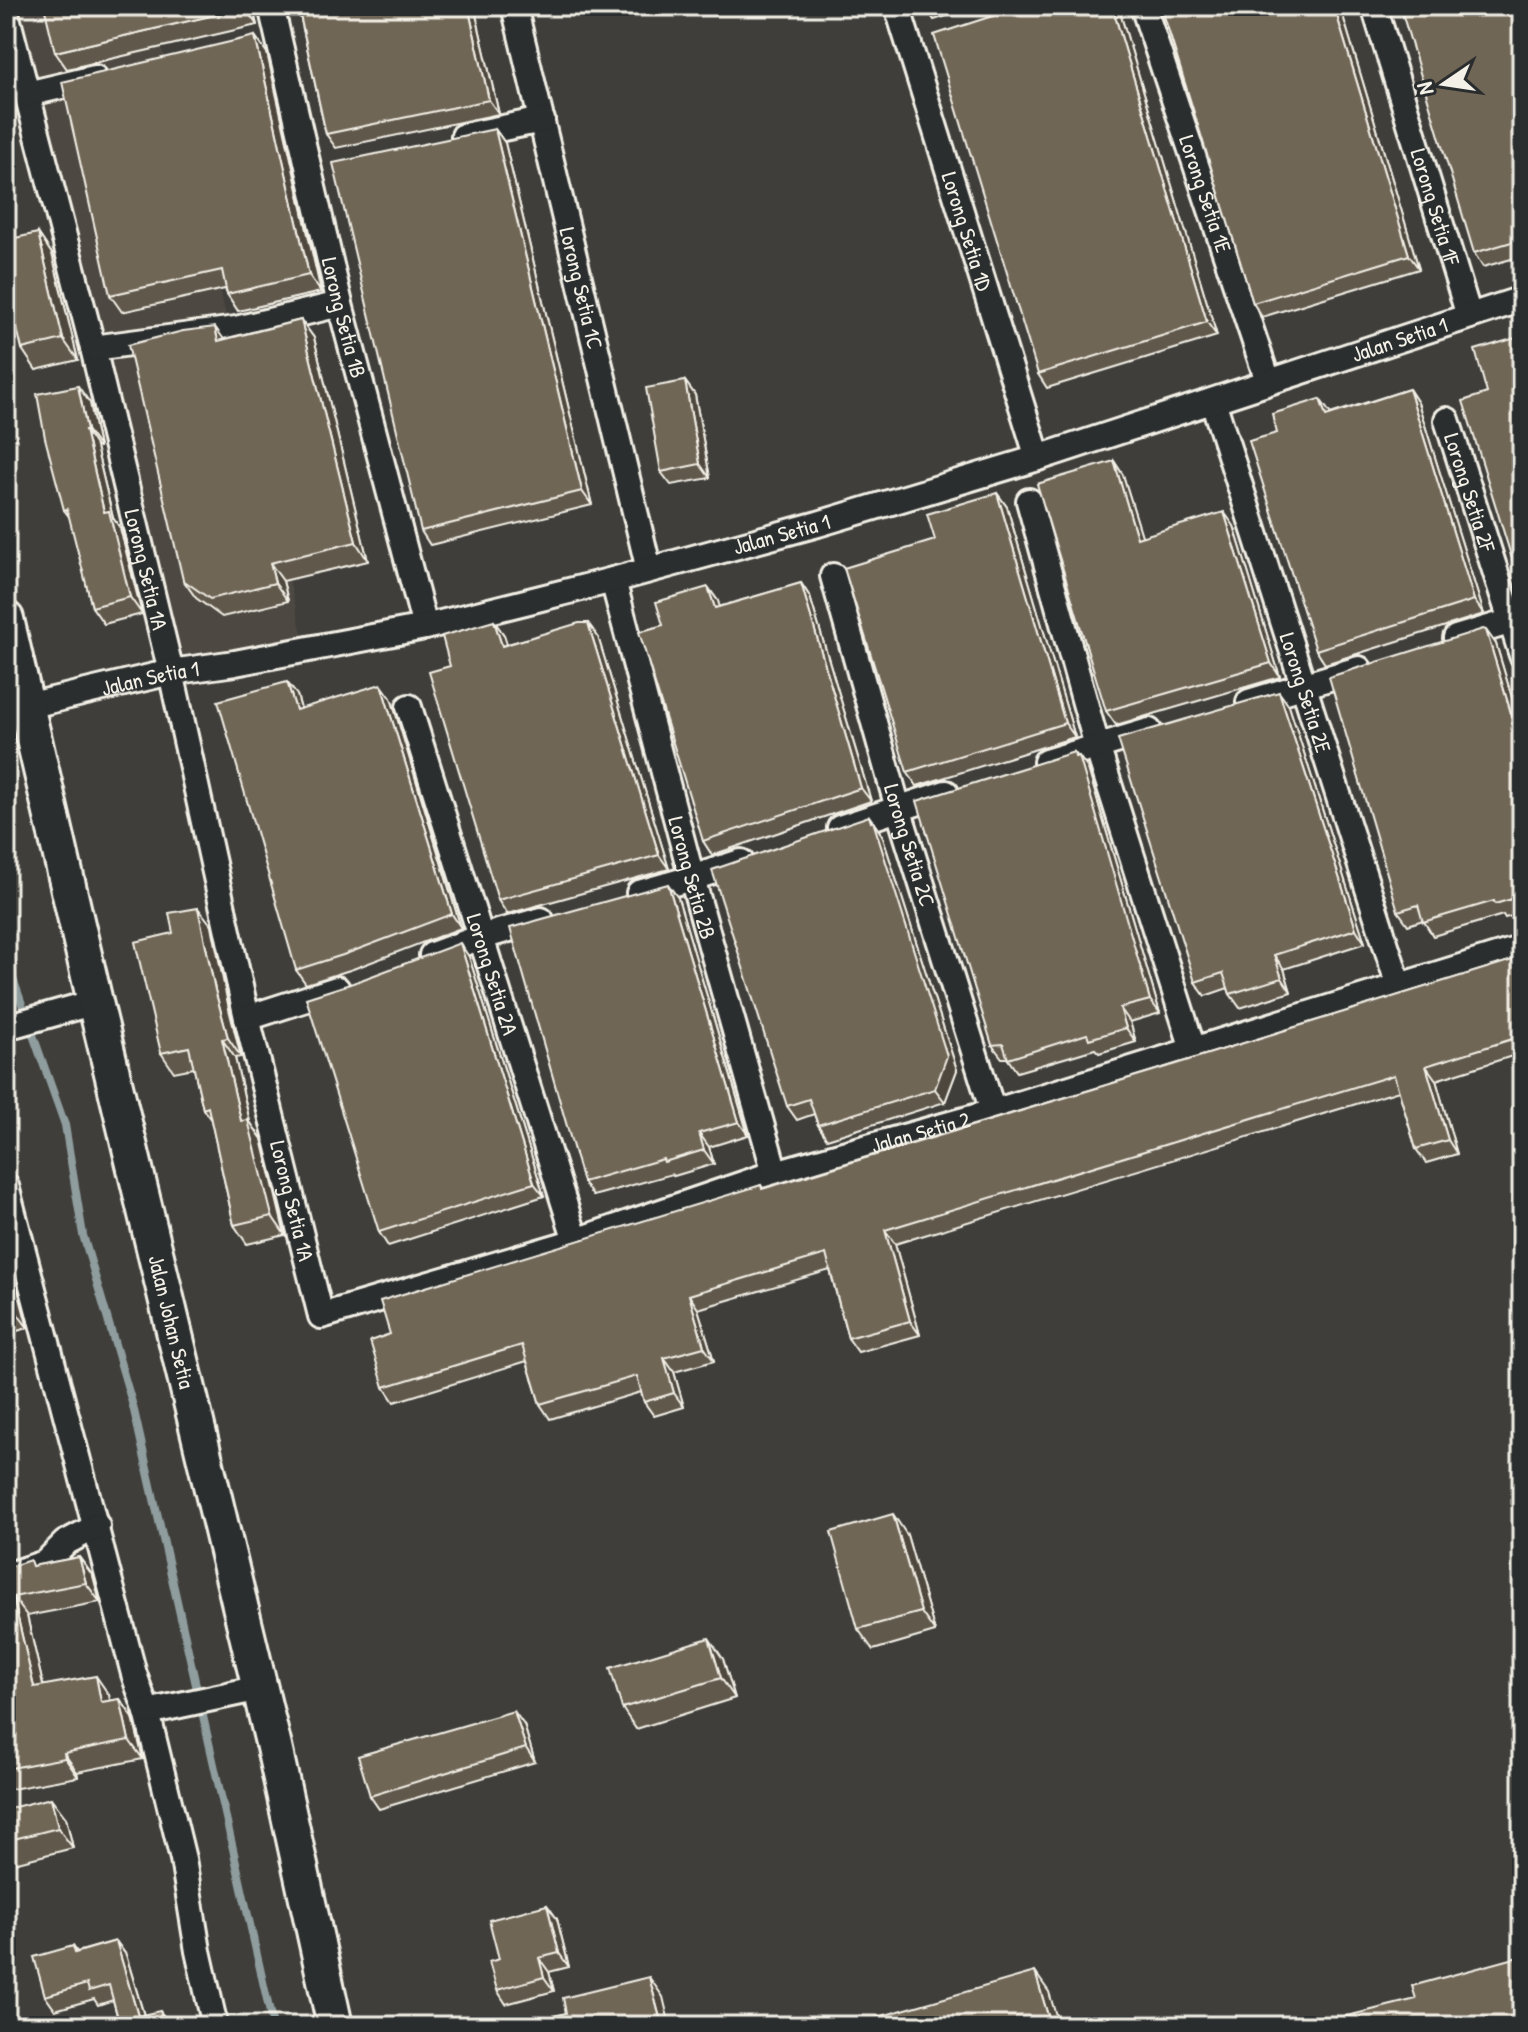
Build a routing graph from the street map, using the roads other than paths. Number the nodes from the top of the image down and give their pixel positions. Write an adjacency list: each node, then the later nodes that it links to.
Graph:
1 (271, 6): 7 (street, Lorong Setia 1B)
2 (514, 6): 11 (street, Lorong Setia 1C)
3 (897, 6): 20 (street, Lorong Setia 1D)
4 (1143, 6): 17 (street, Lorong Setia 1E)
5 (1374, 6): 15 (street, Lorong Setia 1F)
6 (6, 13): 10 (street, Lorong Setia 1A)
7 (278, 35): 8 (street); 14 (street, Lorong Setia 1B)
8 (248, 42)
9 (116, 73): 10 (street)
10 (27, 94): 16 (street, Lorong Setia 1A)
11 (542, 120): 12 (street); 22 (street, Lorong Setia 1C)
12 (449, 140)
13 (1522, 299): 15 (street, Jalan Setia 1)
14 (340, 304): 16 (street); 27 (street, Lorong Setia 1B)
15 (1469, 316): 17 (street, Jalan Setia 1)
16 (93, 348): 31 (street, Lorong Setia 1A)
17 (1268, 381): 18 (street, Jalan Setia 1)
18 (1213, 401): 20 (street, Jalan Setia 1); 32 (street, Lorong Setia 2E)
19 (1447, 420): 26 (street, Lorong Setia 2F)
20 (1038, 458): 22 (street, Jalan Setia 1)
21 (1029, 501): 37 (street)
22 (649, 570): 24 (street, Jalan Setia 1)
23 (833, 576): 40 (street, Lorong Setia 2C)
24 (613, 580): 27 (street, Jalan Setia 1); 43 (street, Lorong Setia 2B)
25 (6, 619): 35 (main road, Jalan Johan Setia)
26 (1517, 619): 28 (street); 29 (street, Lorong Setia 2F)
27 (425, 627): 31 (street, Jalan Setia 1)
28 (1437, 644)
29 (1522, 655)
30 (1378, 663): 32 (street)
31 (171, 672): 35 (street, Jalan Setia 1); 52 (street, Lorong Setia 1A)
32 (1304, 686): 34 (street); 50 (street, Lorong Setia 2E)
33 (409, 707): 46 (street, Lorong Setia 2A)
34 (1230, 707)
35 (16, 710): 51 (main road, Jalan Johan Setia)
36 (1171, 725): 37 (street)
37 (1097, 746): 38 (street); 54 (street)
38 (1026, 768)
39 (969, 786): 40 (street)
40 (898, 808): 41 (street); 55 (street, Lorong Setia 2C)
41 (824, 833)
42 (766, 853): 43 (street)
43 (692, 878): 44 (street); 56 (street, Lorong Setia 2B)
44 (617, 899)
45 (556, 916): 46 (street)
46 (481, 937): 48 (street); 58 (street, Lorong Setia 2A)
47 (1522, 948): 50 (street, Jalan Setia 2)
48 (413, 962)
49 (358, 983): 52 (street)
50 (1399, 986): 54 (street, Jalan Setia 2)
51 (95, 1002): 53 (street); 62 (main road, Jalan Johan Setia)
52 (247, 1018): 59 (street, Lorong Setia 1A)
53 (6, 1027)
54 (1193, 1049): 55 (street, Jalan Setia 2)
55 (993, 1112): 56 (street, Jalan Setia 2)
56 (775, 1173): 58 (street, Jalan Setia 2)
57 (6, 1186): 60 (street)
58 (576, 1241): 59 (street, Jalan Setia 2)
59 (321, 1316)
60 (97, 1526): 61 (street); 63 (street)
61 (6, 1576)
62 (260, 1688): 63 (street); 65 (main road, Jalan Johan Setia)
63 (156, 1709): 64 (street)
64 (215, 2026)
65 (335, 2026)

